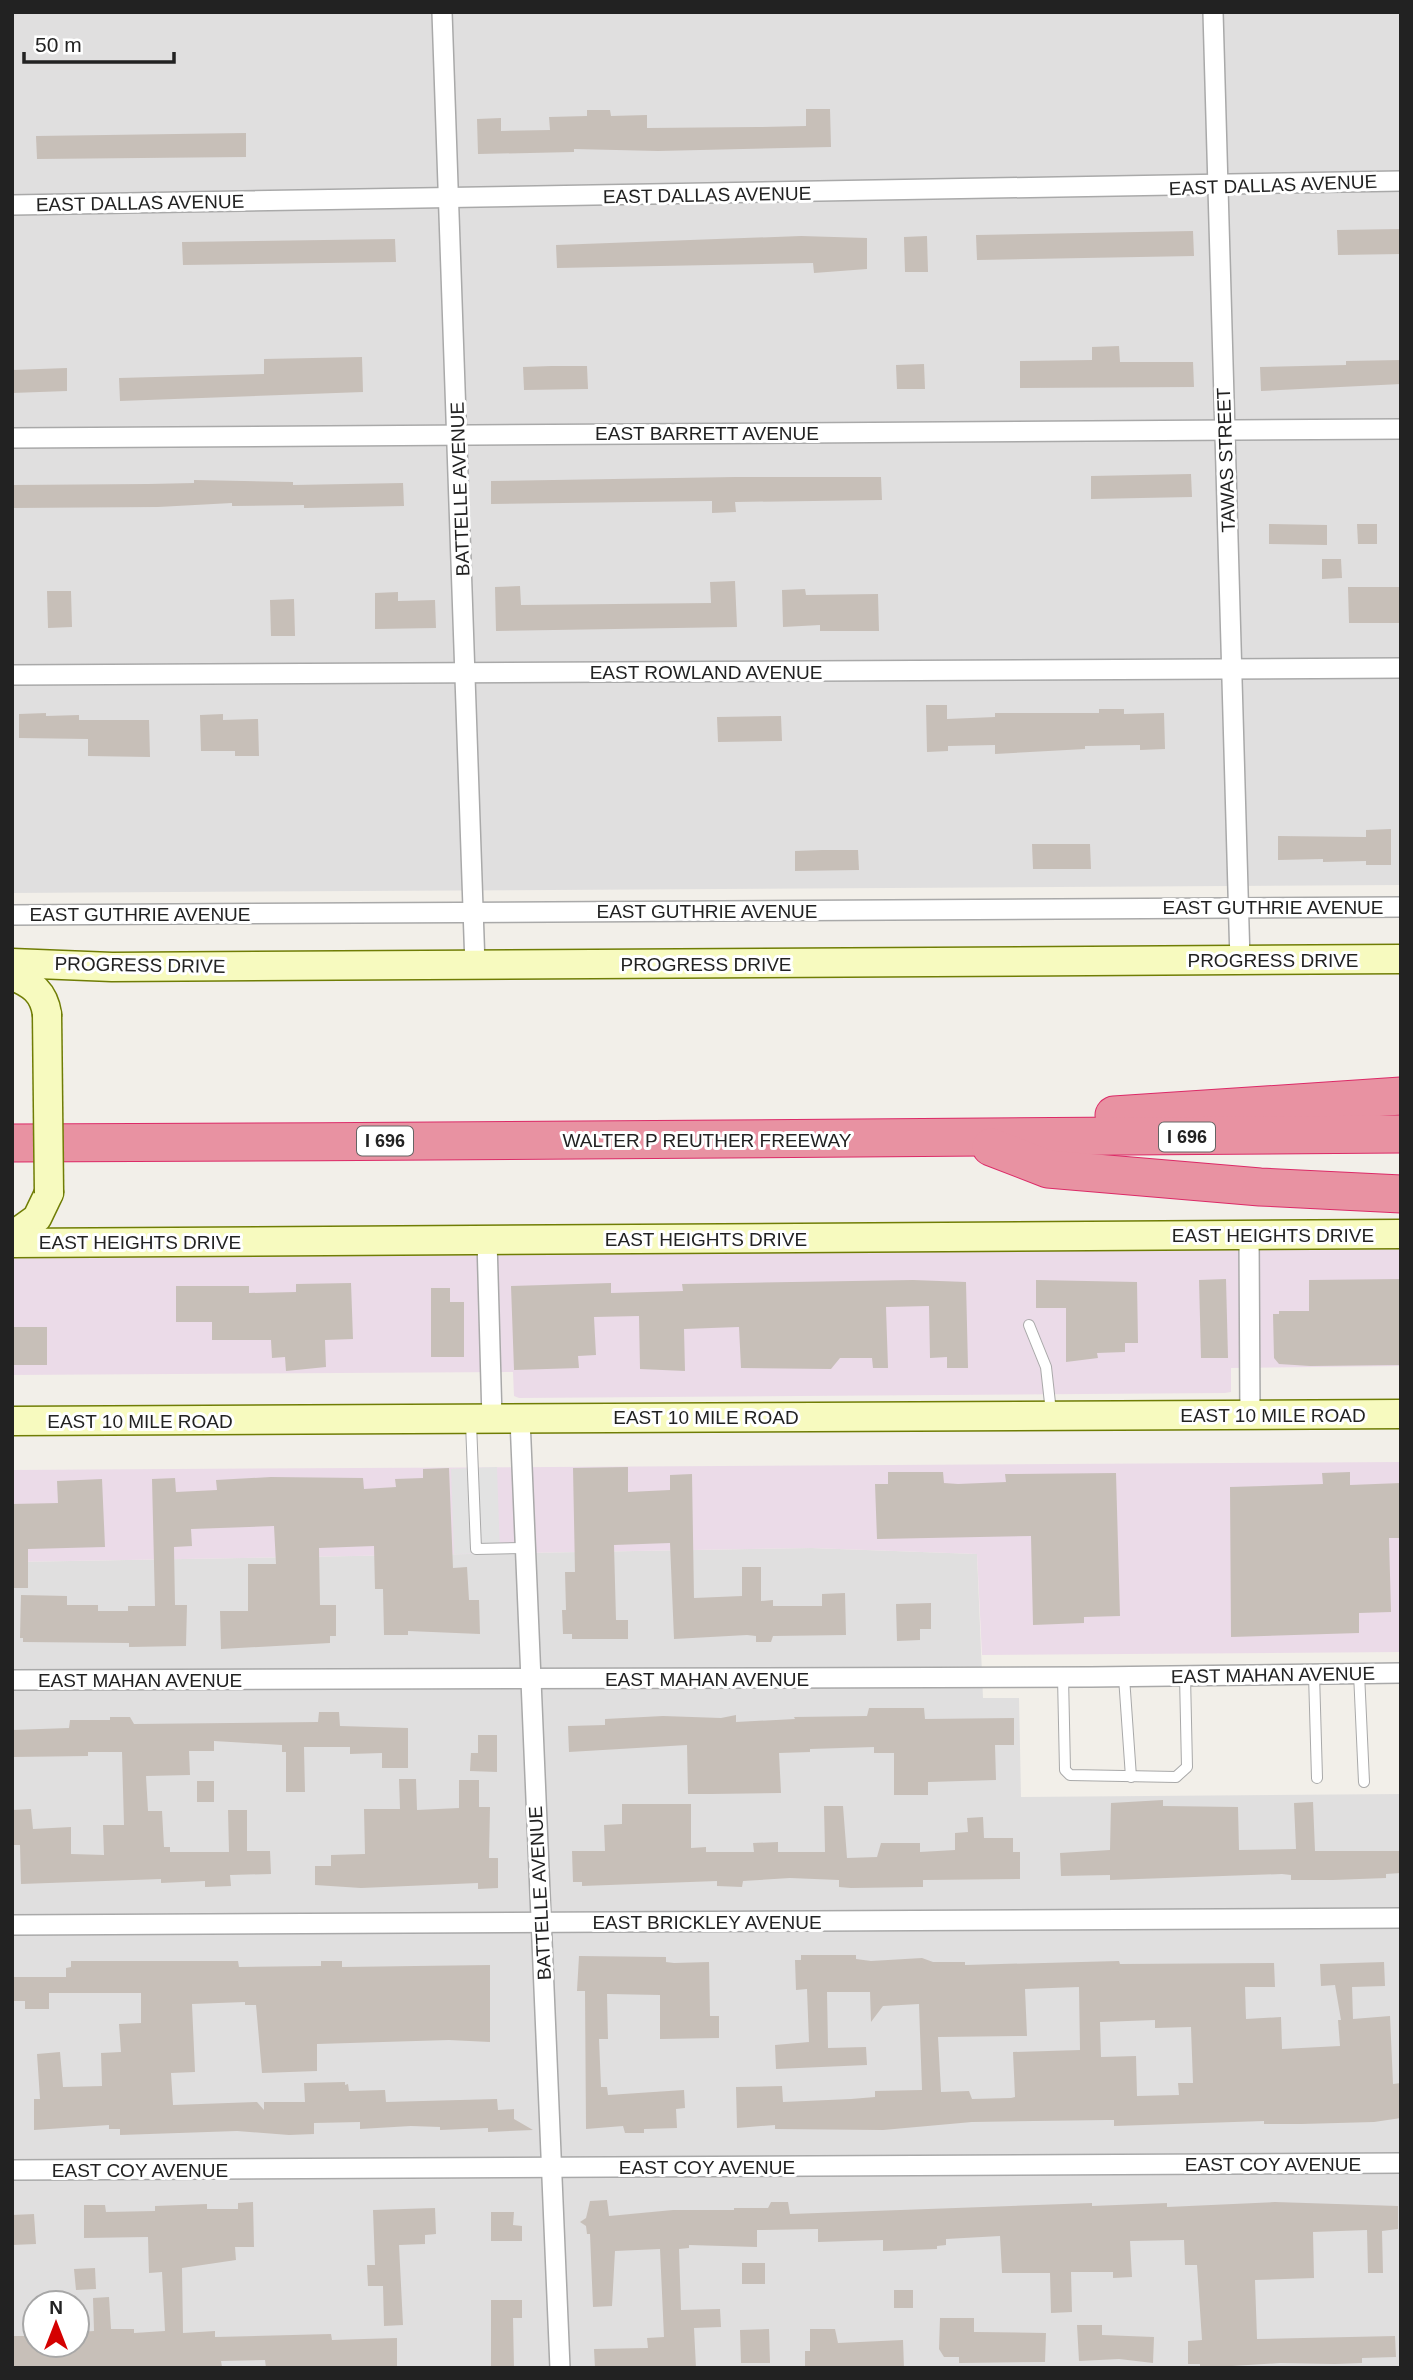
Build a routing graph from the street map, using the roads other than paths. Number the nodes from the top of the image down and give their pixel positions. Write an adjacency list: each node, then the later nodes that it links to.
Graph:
1 (442, 12): 5 (street, BATTELLE AVENUE)
2 (1213, 12): 4 (street, TAWAS STREET)
3 (1401, 181): 4 (street, EAST DALLAS AVENUE)
4 (1218, 187): 5 (street, EAST DALLAS AVENUE); 8 (street, TAWAS STREET)
5 (449, 198): 6 (street, EAST DALLAS AVENUE); 9 (street, BATTELLE AVENUE)
6 (12, 205)
7 (1401, 429): 8 (street, EAST BARRETT AVENUE)
8 (1226, 430): 9 (street, EAST BARRETT AVENUE); 11 (street, TAWAS STREET)
9 (458, 435): 10 (street, EAST BARRETT AVENUE); 13 (street, BATTELLE AVENUE)
10 (12, 438)
11 (1232, 668): 12 (street, EAST ROWLAND AVENUE); 13 (street, EAST ROWLAND AVENUE); 16 (street, TAWAS STREET)
12 (1401, 668)
13 (466, 673): 14 (street, EAST ROWLAND AVENUE); 17 (street, BATTELLE AVENUE)
14 (12, 676)
15 (1401, 907): 16 (street, EAST GUTHRIE AVENUE)
16 (1239, 908): 17 (street, EAST GUTHRIE AVENUE); 20 (street, TAWAS STREET)
17 (475, 913): 18 (street, EAST GUTHRIE AVENUE); 22 (street, BATTELLE AVENUE)
18 (12, 915)
19 (1401, 958): 20 (main road, PROGRESS DRIVE)
20 (1240, 961): 22 (main road, PROGRESS DRIVE)
21 (12, 962): 22 (main road, PROGRESS DRIVE)
22 (475, 965)
23 (12, 976): 32 (main road, bridge)
24 (1401, 1096): 26 (highway)
25 (1401, 1134): 27 (highway, WALTER P REUTHER FREEWAY / I 696)
26 (757, 1138): 27 (highway, WALTER P REUTHER FREEWAY / I 696); 28 (highway, WALTER P REUTHER FREEWAY / I 696)
27 (974, 1140): 29 (highway)
28 (12, 1143)
29 (1401, 1194)
30 (1401, 1234): 31 (main road, EAST HEIGHTS DRIVE)
31 (1249, 1235): 33 (main road, EAST HEIGHTS DRIVE); 37 (street)
32 (12, 1236)
33 (487, 1240): 34 (main road, EAST HEIGHTS DRIVE); 39 (street)
34 (12, 1243)
35 (1029, 1325): 38 (lane)
36 (1401, 1414): 37 (main road, EAST 10 MILE ROAD)
37 (1250, 1415): 38 (main road, EAST 10 MILE ROAD)
38 (1051, 1416): 40 (main road, EAST 10 MILE ROAD)
39 (482, 1419): 40 (main road, EAST 10 MILE ROAD); 41 (main road, EAST 10 MILE ROAD); 42 (lane)
40 (520, 1419): 42 (street, BATTELLE AVENUE)
41 (12, 1422)
42 (526, 1548): 49 (street, BATTELLE AVENUE)
43 (1359, 1673): 44 (street, EAST MAHAN AVENUE); 45 (street, EAST MAHAN AVENUE); 53 (lane)
44 (1401, 1673)
45 (1314, 1674): 46 (street, EAST MAHAN AVENUE); 52 (lane)
46 (1185, 1676): 48 (street, EAST MAHAN AVENUE); 51 (lane)
47 (1063, 1677): 48 (street, EAST MAHAN AVENUE); 49 (street, EAST MAHAN AVENUE); 51 (lane)
48 (1124, 1677): 51 (lane)
49 (530, 1679): 50 (street, EAST MAHAN AVENUE); 55 (street, BATTELLE AVENUE)
50 (12, 1680)
51 (1131, 1777)
52 (1317, 1779)
53 (1364, 1782)
54 (1401, 1918): 55 (street, EAST BRICKLEY AVENUE)
55 (542, 1923): 56 (street, EAST BRICKLEY AVENUE); 58 (street, BATTELLE AVENUE)
56 (12, 1925)
57 (1401, 2163): 58 (street, EAST COY AVENUE)
58 (552, 2168): 59 (street, EAST COY AVENUE); 60 (street, BATTELLE AVENUE)
59 (12, 2170)
60 (560, 2368)

